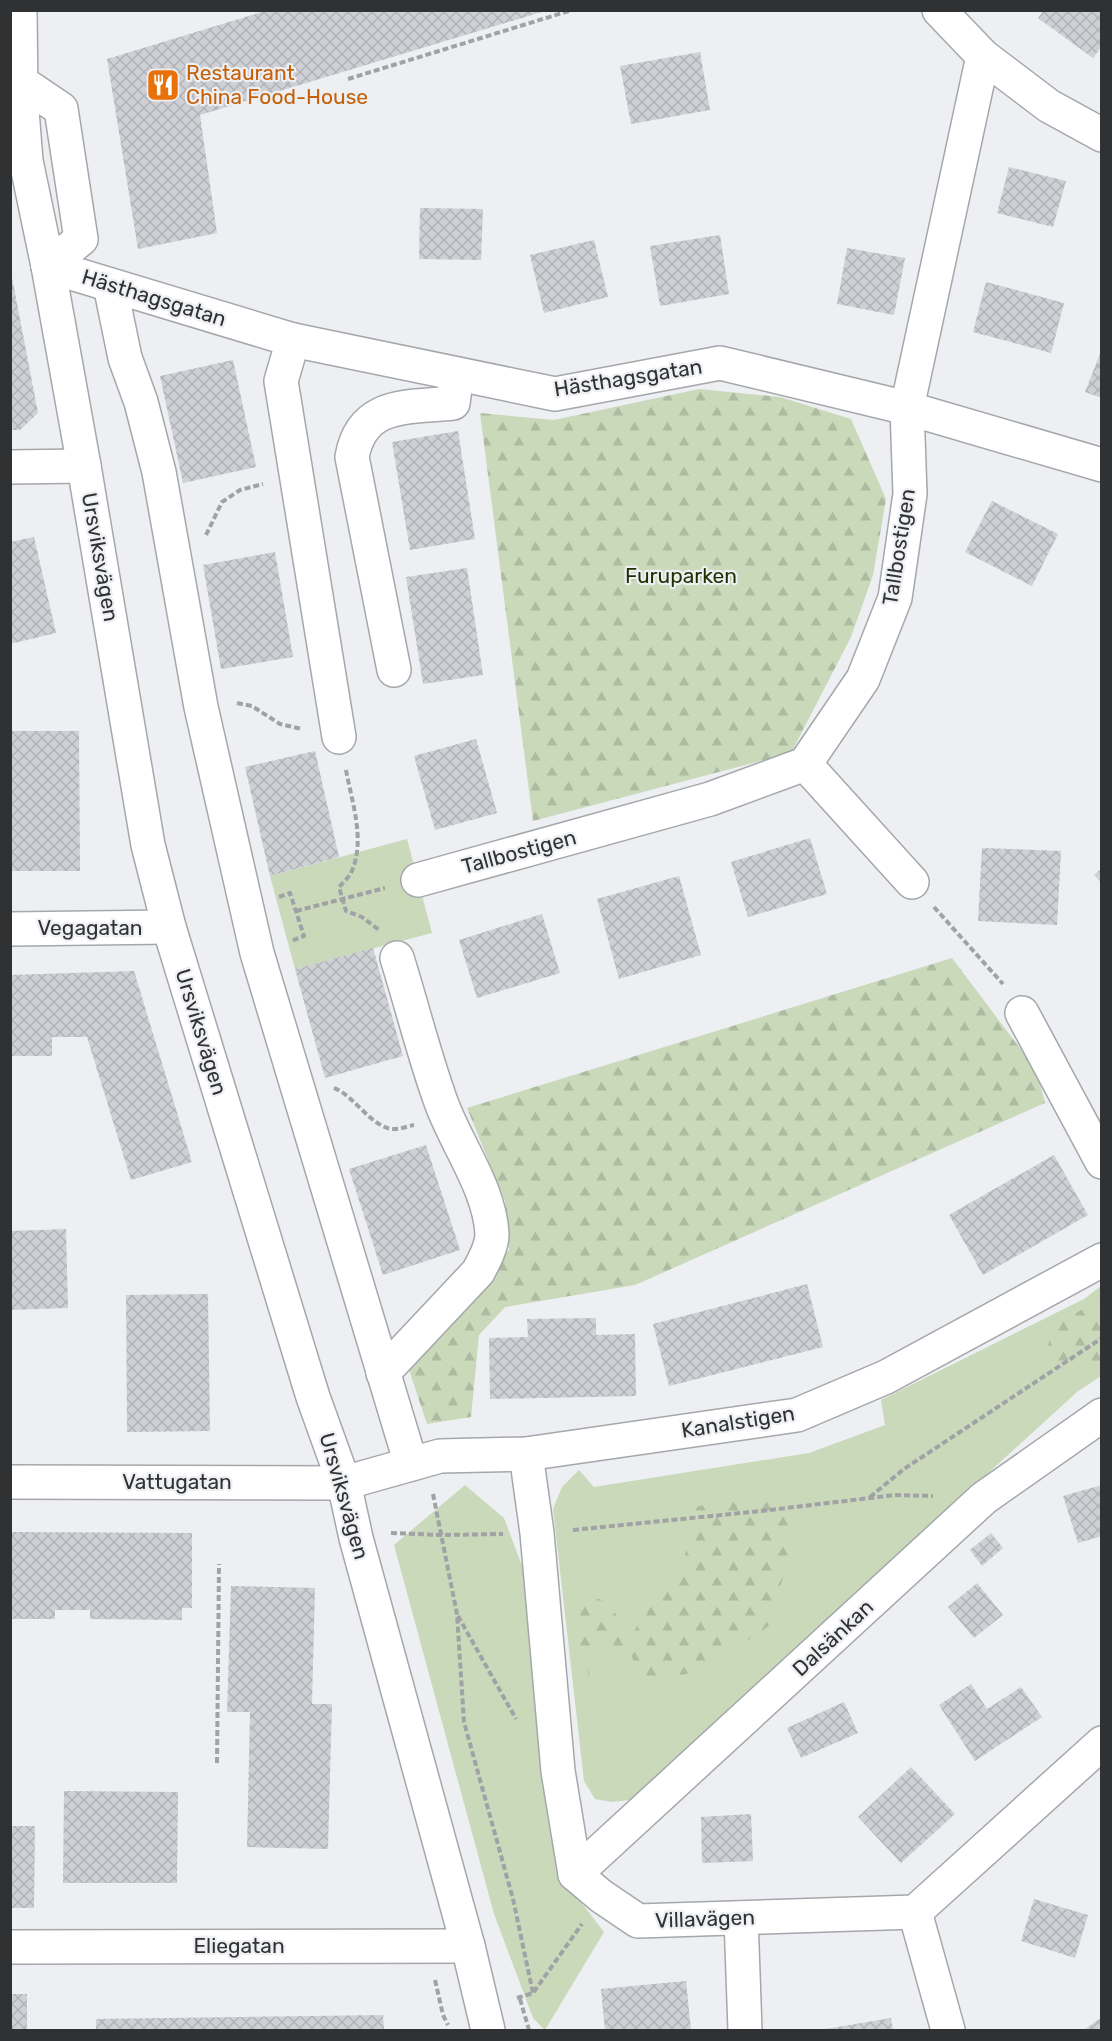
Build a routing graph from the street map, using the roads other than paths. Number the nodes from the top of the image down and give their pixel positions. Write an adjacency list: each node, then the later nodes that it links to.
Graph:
1 (20, 10): 5 (street, Ursviksvägen)
2 (939, 10): 3 (street)
3 (983, 56): 4 (street); 9 (street, Tallbostigen)
4 (1101, 135)
5 (48, 266): 6 (street, Hästhagsgatan); 12 (street, Ursviksvägen)
6 (110, 285): 7 (street, Hästhagsgatan); 24 (street)
7 (293, 340): 8 (street, Hästhagsgatan); 14 (street)
8 (457, 374): 9 (street, Hästhagsgatan); 13 (street)
9 (907, 408): 10 (street, Hästhagsgatan); 15 (street, Tallbostigen)
10 (1101, 465)
11 (10, 466): 12 (street)
12 (84, 466): 18 (street, Ursviksvägen)
13 (394, 670)
14 (339, 734)
15 (805, 764): 16 (street, Tallbostigen); 17 (street)
16 (418, 880)
17 (912, 882)
18 (169, 927): 19 (street, Vegagatan); 29 (street, Ursviksvägen)
19 (10, 929)
20 (397, 958): 24 (street)
21 (1022, 1013): 22 (street)
22 (1101, 1162)
23 (1101, 1260): 26 (street, Kanalstigen)
24 (383, 1373): 27 (street)
25 (1101, 1415): 31 (street, Dalsänkan)
26 (526, 1454): 27 (street, Kanalstigen); 31 (street)
27 (418, 1462): 29 (street, Kanalstigen)
28 (10, 1482): 29 (street, Vattugatan)
29 (344, 1483): 34 (street, Ursviksvägen)
30 (1101, 1743): 32 (street)
31 (575, 1875): 33 (street, Villavägen)
32 (915, 1912): 33 (street, Villavägen); 38 (street)
33 (741, 1918): 37 (street)
34 (468, 1946): 35 (street, Eliegatan); 36 (street, Ursviksvägen)
35 (10, 1947)
36 (486, 2020)
37 (745, 2031)
38 (948, 2031)

